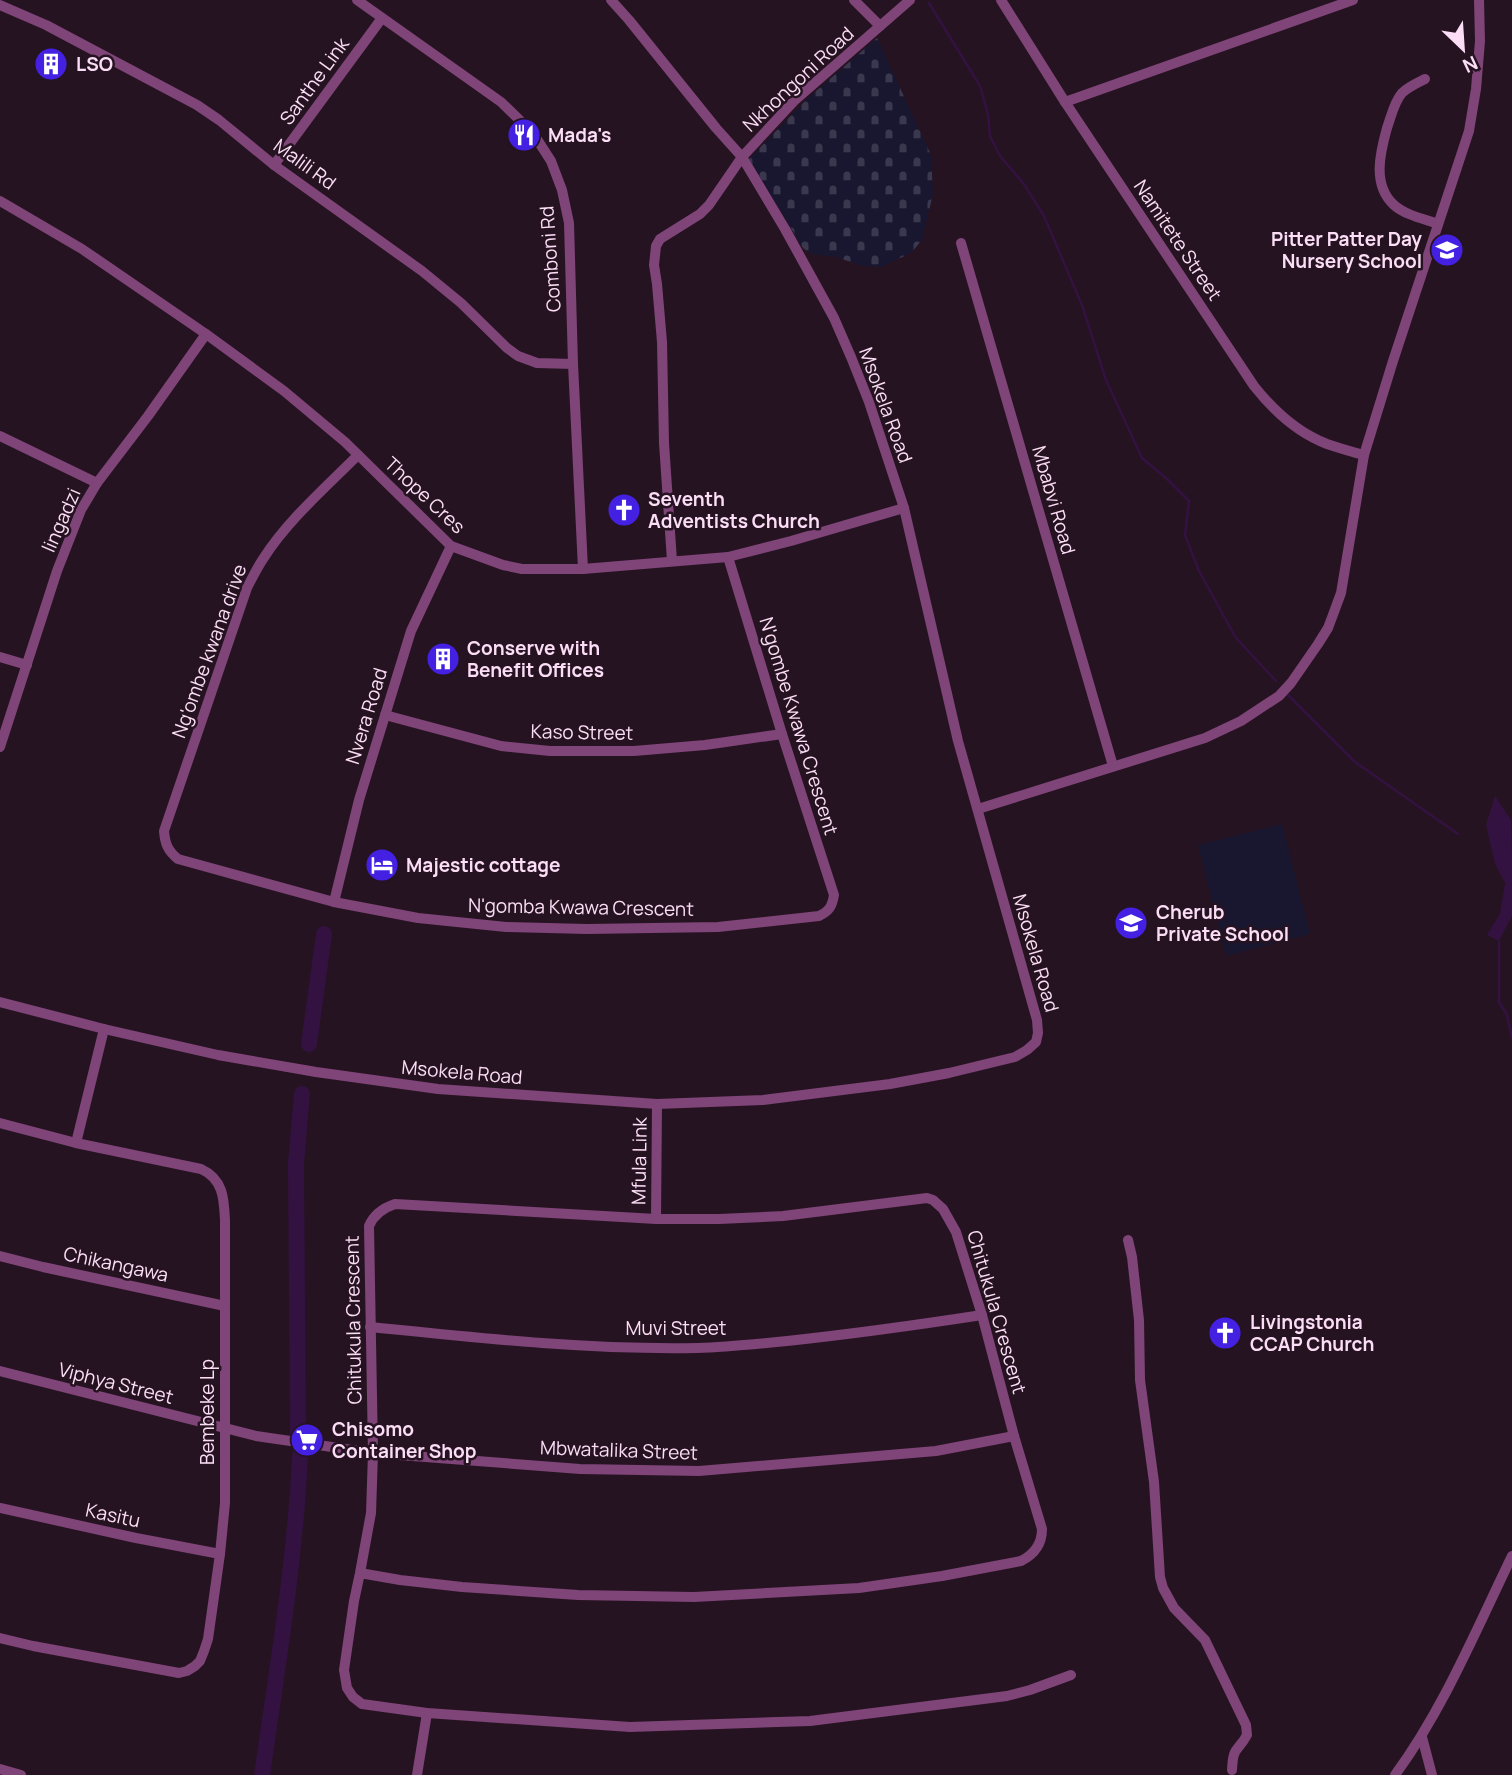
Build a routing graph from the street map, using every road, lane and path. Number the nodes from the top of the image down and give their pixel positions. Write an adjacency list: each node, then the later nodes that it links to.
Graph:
1 (357, 0): 9 (street, Comboni Rd)
2 (611, 0): 13 (street, Msokela Road)
3 (854, 0): 10 (street)
4 (910, 0): 10 (street, Nkhongoni Road)
5 (1001, 0): 12 (street, Namitete Street)
6 (1353, 0): 12 (street)
7 (1479, 0): 16 (street)
8 (0, 5): 14 (street, Malili Rd)
9 (382, 18): 14 (street, Santhe Link); 19 (street, Comboni Rd)
10 (880, 26): 13 (street, Nkhongoni Road)
11 (1425, 79): 16 (street)
12 (1065, 102): 22 (street, Namitete Street)
13 (741, 157): 24 (street, Msokela Road); 27 (street, Nkhongoni Road)
14 (274, 165): 19 (street, Malili Rd)
15 (0, 201): 18 (street, Thope Cres)
16 (1438, 225): 22 (street)
17 (961, 243): 34 (street, Mbabvi Road)
18 (206, 334): 21 (street, Thope Cres); 23 (street, lingadzi)
19 (573, 364): 28 (street, Comboni Rd)
20 (0, 436): 23 (street)
21 (358, 455): 25 (street, Thope Cres); 36 (street, Ng'ombe kwana drive)
22 (1364, 455): 34 (street)
23 (97, 483): 30 (street, lingadzi)
24 (904, 508): 26 (street, Thope Cres); 35 (street, Msokela Road)
25 (451, 546): 28 (street, Thope Cres); 31 (street, Nvera Road)
26 (728, 557): 27 (street, Thope Cres); 32 (street, N'gombe Kwawa Crescent)
27 (671, 561): 28 (street, Thope Cres)
28 (583, 569)
29 (0, 657): 30 (street)
30 (27, 665): 33 (street, lingadzi)
31 (385, 715): 32 (street, Kaso Street); 37 (street, Nvera Road)
32 (782, 734): 38 (street, N'gombe Kwawa Crescent)
33 (0, 747)
34 (1113, 766): 35 (street)
35 (978, 809): 41 (street, Msokela Road)
36 (168, 850): 37 (street, N'gomba Kwawa Crescent)
37 (334, 902): 38 (street, N'gomba Kwawa Crescent)
38 (832, 905)
39 (0, 1002): 40 (street, Msokela Road)
40 (104, 1029): 41 (street, Msokela Road); 43 (street)
41 (657, 1104): 44 (street, Mfula Link)
42 (0, 1123): 43 (street, Bembeke Lp)
43 (76, 1143): 47 (street, Bembeke Lp)
44 (656, 1219): 48 (street, Chitukula Crescent); 49 (street, Chitukula Crescent)
45 (1128, 1240): 63 (street)
46 (0, 1255): 47 (street, Chikangawa)
47 (225, 1306): 51 (street, Bembeke Lp)
48 (982, 1315): 49 (street, Muvi Street); 52 (street, Chitukula Crescent)
49 (370, 1327): 53 (street, Chitukula Crescent)
50 (0, 1371): 51 (street, Viphya Street)
51 (224, 1428): 53 (street, Mbwatalika Street); 55 (street, Bembeke Lp)
52 (1014, 1436): 53 (street, Mbwatalika Street); 57 (street, Chitukula Crescent)
53 (373, 1453): 57 (street, Chitukula Crescent)
54 (0, 1508): 55 (street, Kasitu)
55 (220, 1554): 58 (street, Bembeke Lp)
56 (1512, 1556): 61 (street)
57 (360, 1573): 60 (street, Chitukula Crescent)
58 (0, 1638)
59 (1071, 1675): 60 (street, Chitukula Crescent)
60 (427, 1713): 65 (street)
61 (1422, 1737): 66 (street); 67 (street)
62 (0, 1769): 64 (street)
63 (1232, 1770)
64 (21, 1775)
65 (417, 1775)
66 (1395, 1775)
67 (1432, 1775)

